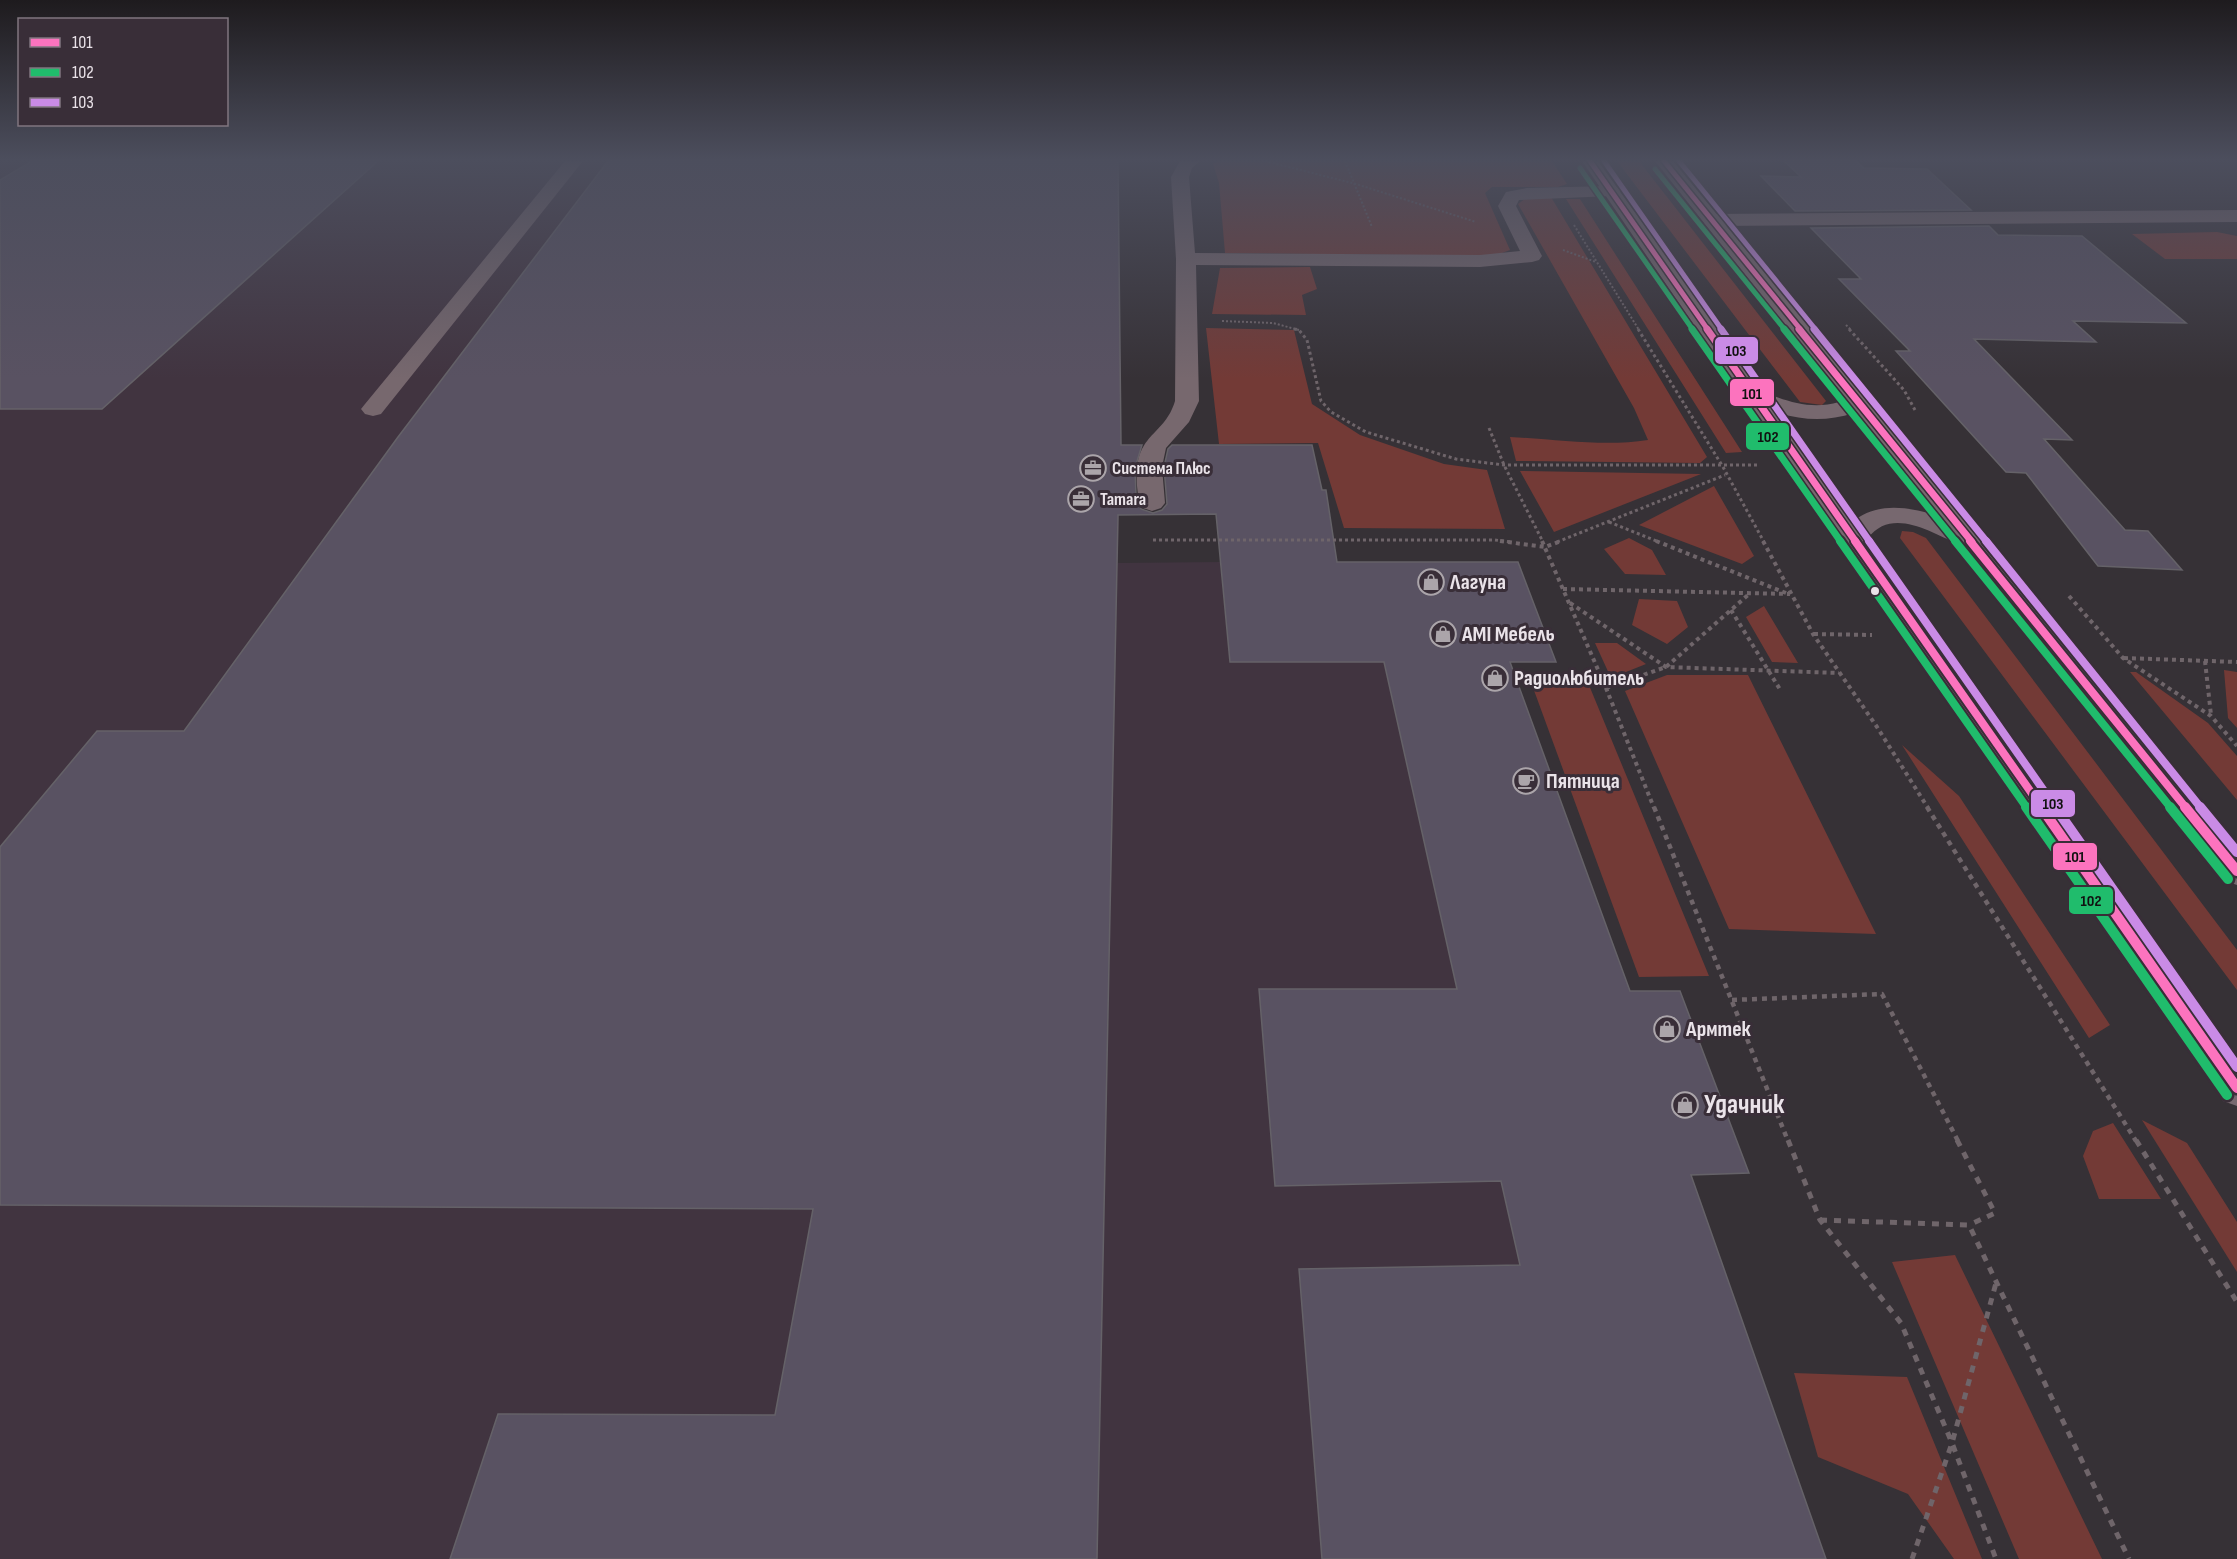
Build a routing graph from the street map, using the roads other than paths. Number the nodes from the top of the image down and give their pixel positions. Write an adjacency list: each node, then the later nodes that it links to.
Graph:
1 (515, 234): 9 (street)
2 (1184, 234): 6 (street)
3 (1521, 234): 6 (street)
4 (1641, 234): 8 (main road)
5 (1723, 234): 7 (main road)
6 (1186, 259): 10 (street)
7 (1854, 395): 8 (main road); 12 (main road)
8 (1755, 397): 11 (main road)
9 (373, 409)
10 (1152, 503)
11 (1854, 539): 12 (main road); 14 (main road)
12 (1972, 542): 13 (main road)
13 (2237, 871)
14 (2237, 1088)

